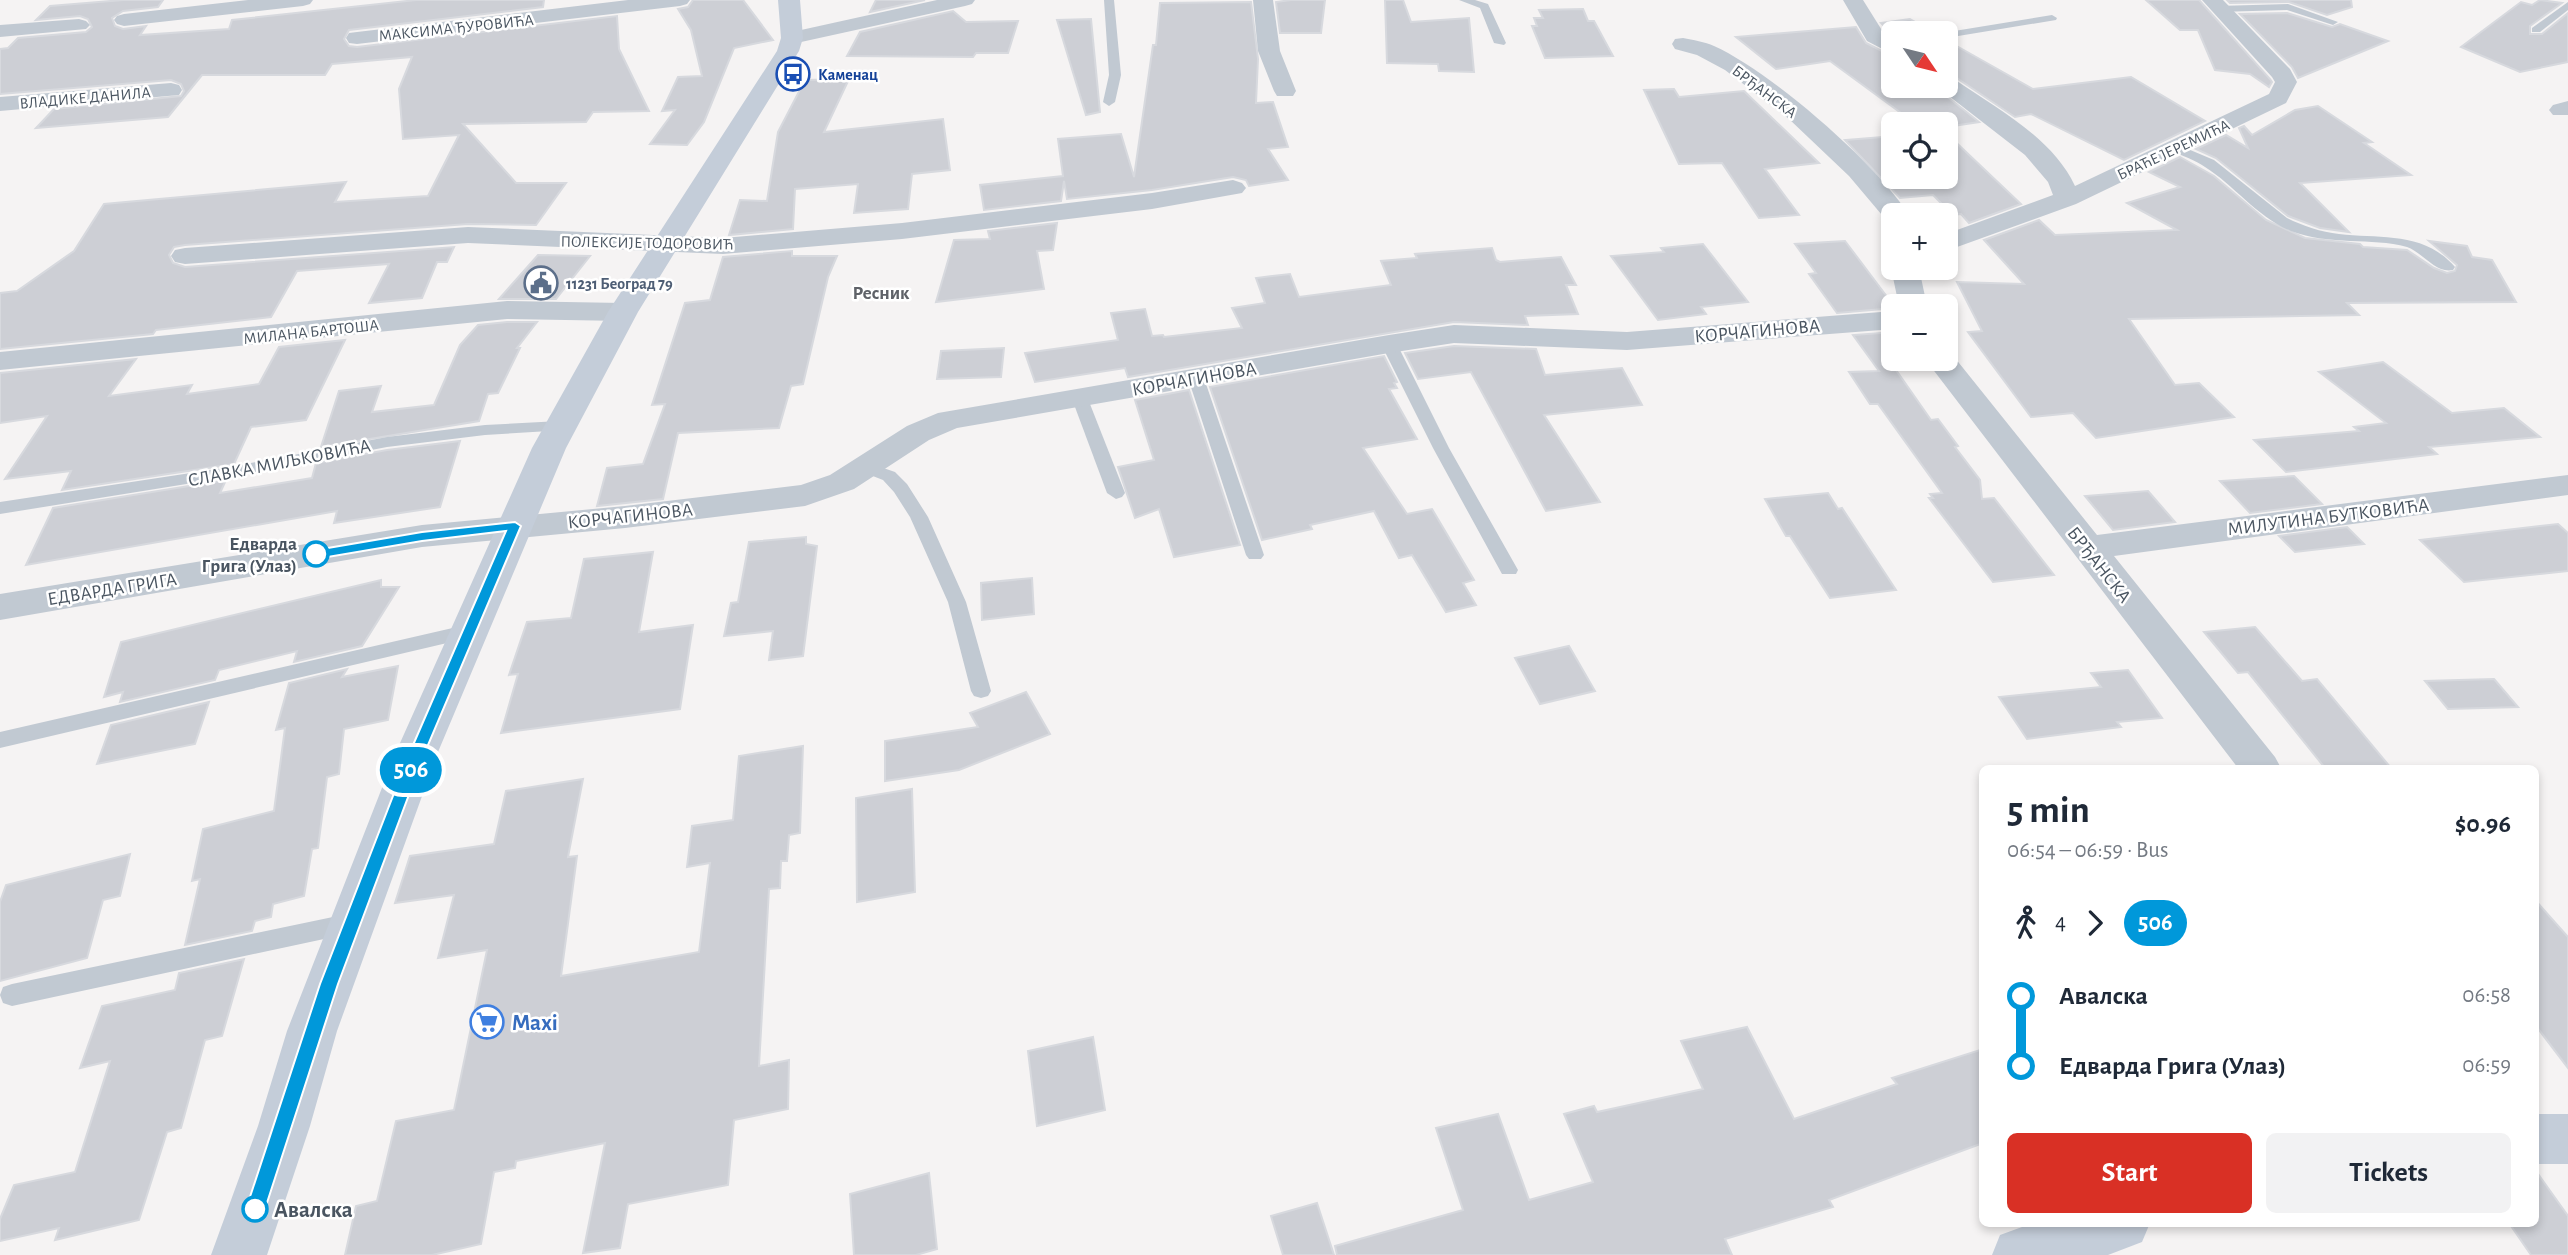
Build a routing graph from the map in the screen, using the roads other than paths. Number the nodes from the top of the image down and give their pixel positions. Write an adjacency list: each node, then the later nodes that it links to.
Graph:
1 (303, 0): 12 (street)
2 (680, 0): 18 (street, МАКСИМА ЂУРОВИЋА)
3 (789, 0): 19 (street)
4 (965, 0): 19 (street)
5 (1109, 0): 26 (lane)
6 (1263, 0): 24 (street)
7 (1464, 0): 21 (lane)
8 (1853, 0): 20 (street)
9 (2215, 4): 13 (lane); 28 (street, БРАЋЕ ЈЕРЕМИЋА)
10 (2568, 5): 15 (lane)
11 (2052, 18): 17 (lane)
12 (124, 20)
13 (2333, 22)
14 (79, 25): 16 (street)
15 (2536, 30)
16 (0, 31)
17 (1958, 32)
18 (357, 38)
19 (792, 38): 33 (street)
20 (1881, 39)
21 (1500, 43)
22 (1683, 44): 31 (street, БРЂАНСКА)
23 (171, 90): 27 (street, ВЛАДИКЕ ДАНИЛА)
24 (1284, 91)
25 (1958, 93): 30 (street)
26 (1109, 102)
27 (0, 104)
28 (2176, 148): 30 (street, БРАЋЕ ЈЕРЕМИЋА); 35 (lane)
29 (1233, 188): 33 (street, ПОЛЕКСИЈЕ ТОДОРОВИЋ)
30 (2067, 199): 32 (street, БРАЋЕ ЈЕРЕМИЋА)
31 (1885, 203)
32 (1958, 239)
33 (667, 245): 34 (street, ПОЛЕКСИЈЕ ТОДОРОВИЋ); 36 (street)
34 (185, 256)
35 (2448, 267)
36 (623, 312): 39 (street, МИЛАНА БАРТОША); 43 (street)
37 (1881, 321): 38 (street, КОРЧАГИНОВА)
38 (1389, 344): 41 (street, КОРЧАГИНОВА); 51 (lane)
39 (0, 361)
40 (1949, 371): 49 (street, БРЂАНСКА)
41 (1196, 378): 42 (street, КОРЧАГИНОВА); 50 (lane)
42 (1080, 399): 44 (street, КОРЧАГИНОВА); 46 (lane)
43 (560, 426): 47 (lane, СЛАВКА МИЉКОВИЋА); 48 (street)
44 (866, 467): 48 (street, КОРЧАГИНОВА); 54 (lane)
45 (2568, 485): 49 (street, МИЛУТИНА БУТКОВИЋА)
46 (1116, 493)
47 (0, 508)
48 (515, 526): 52 (street, ЕДВАРДА ГРИГА); 53 (street)
49 (2087, 548): 56 (street, БРЂАНСКА)
50 (1255, 555)
51 (1509, 570)
52 (0, 607)
53 (470, 631): 55 (lane); 57 (street)
54 (981, 691)
55 (0, 740)
56 (2259, 765)
57 (353, 923): 58 (lane); 60 (street)
58 (12, 995)
59 (2110, 1227): 61 (street)
60 (239, 1255)
61 (2020, 1255)

